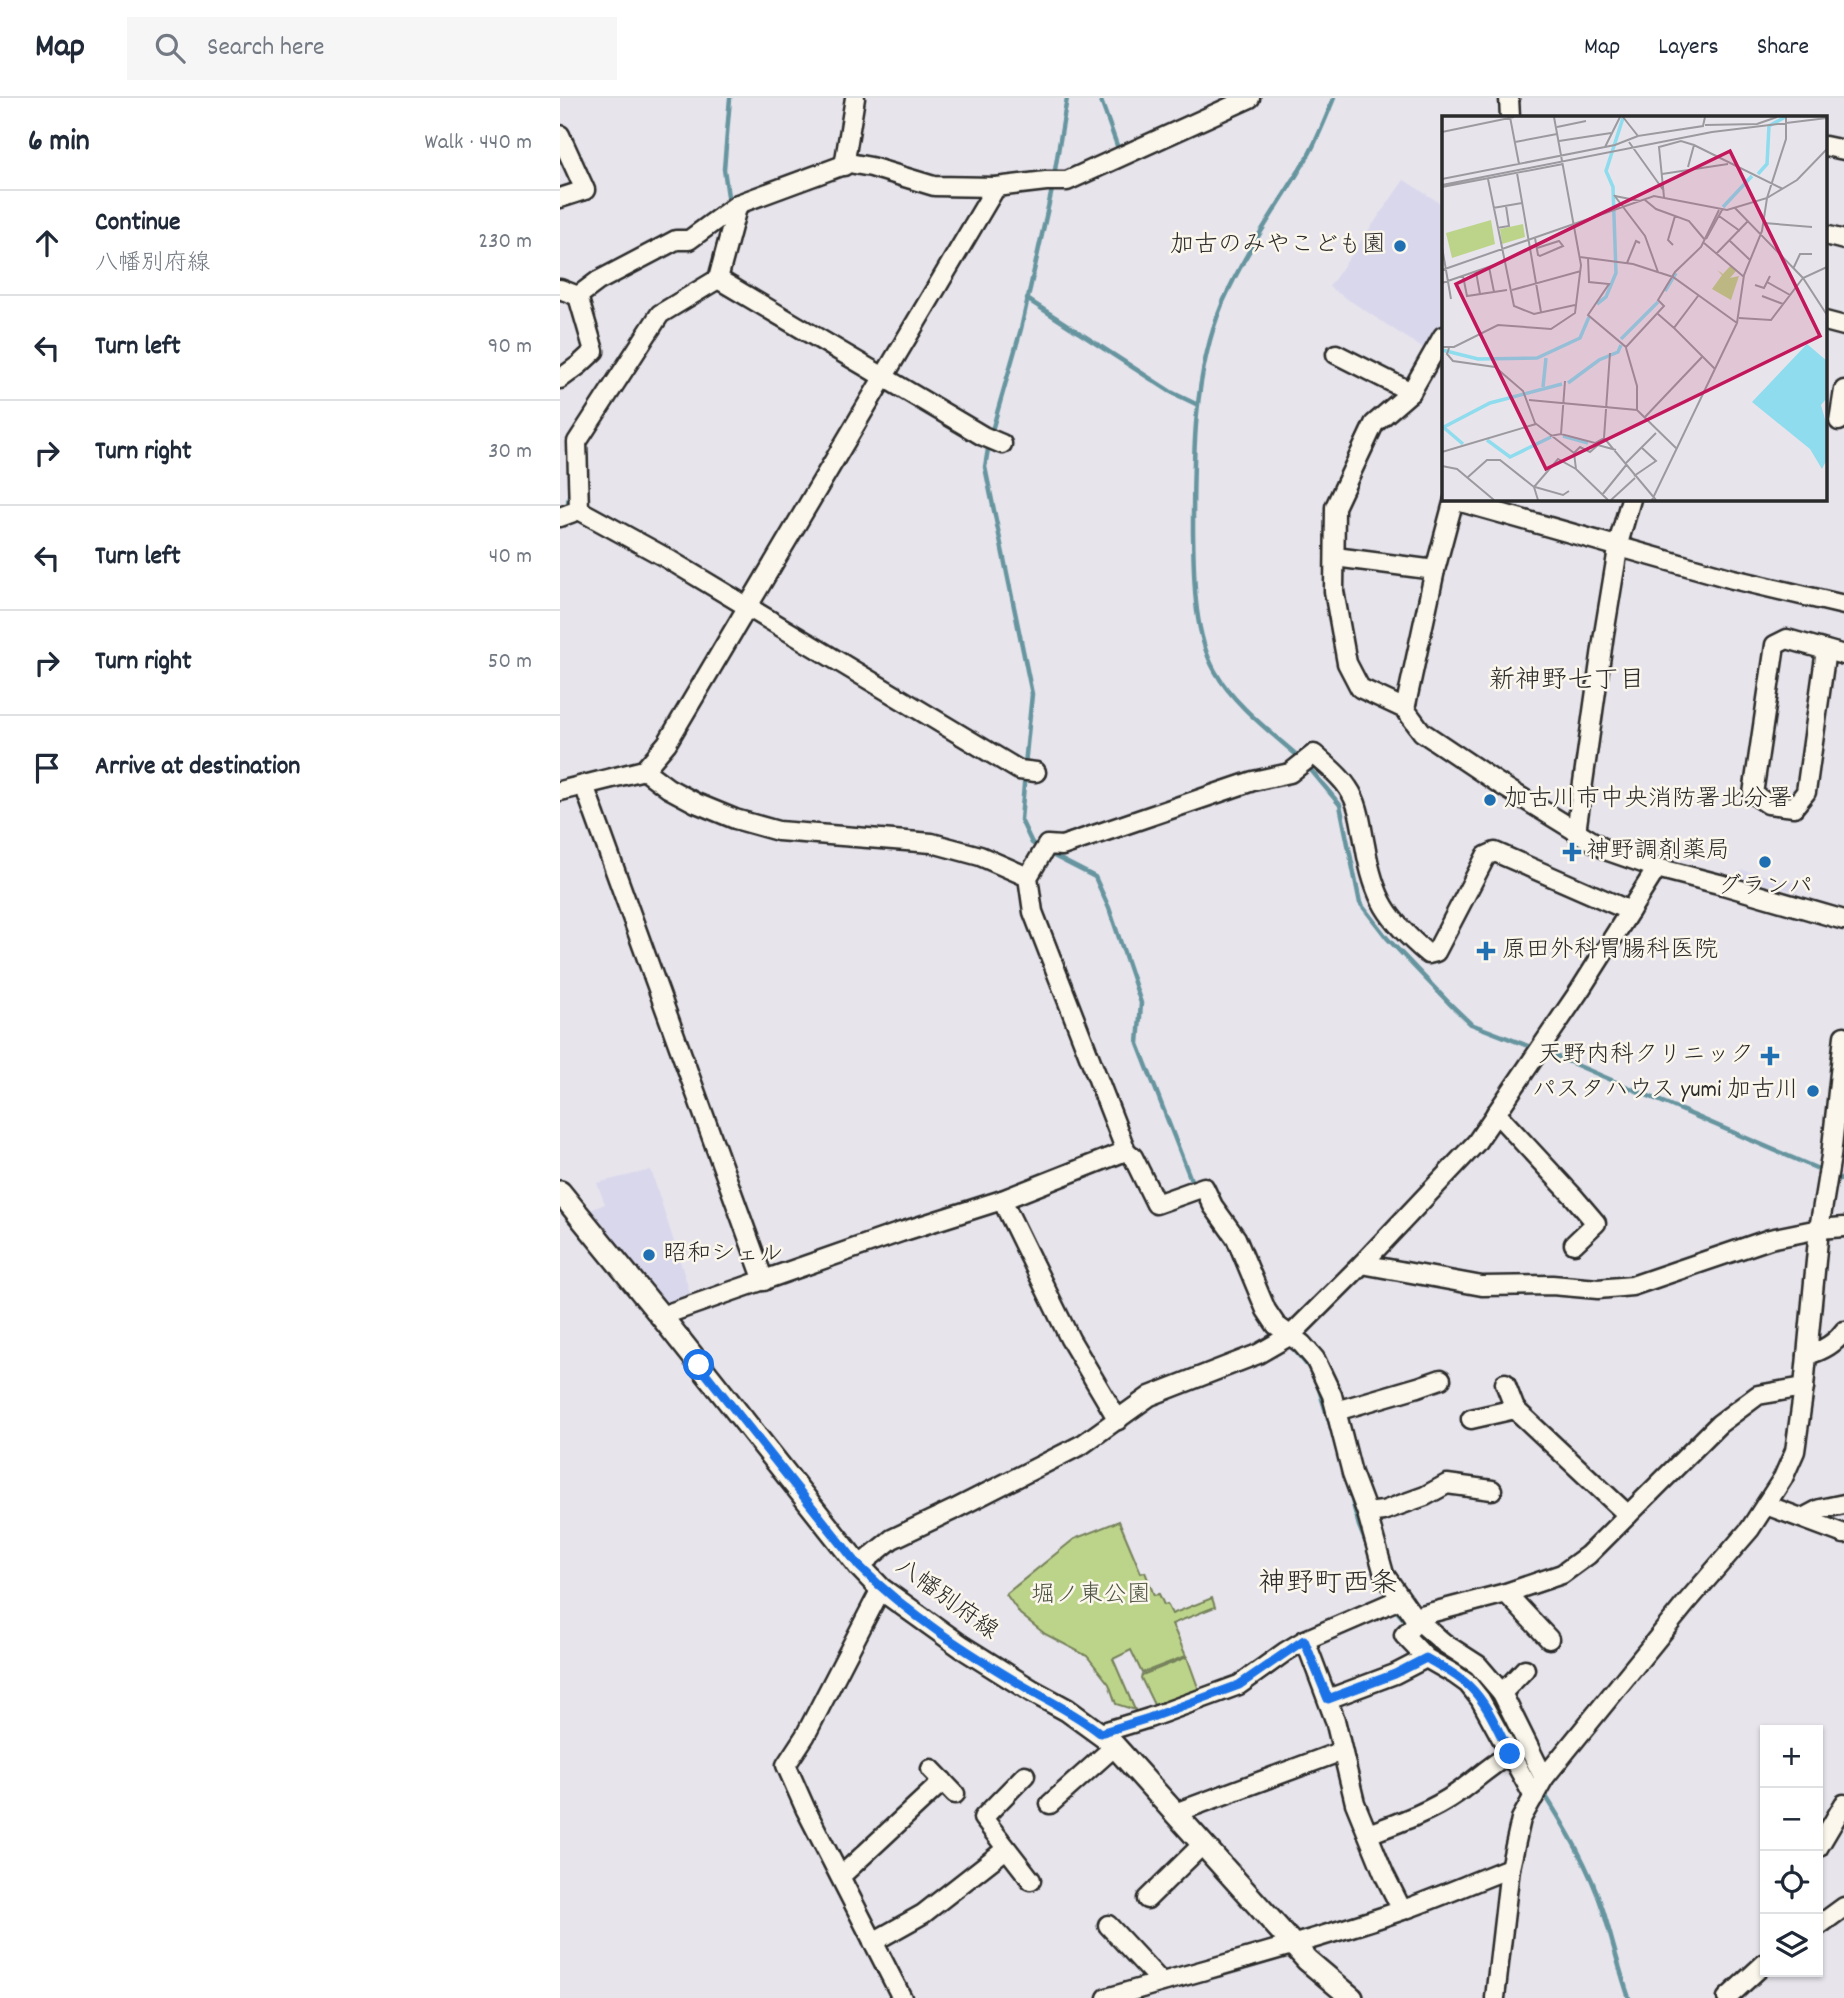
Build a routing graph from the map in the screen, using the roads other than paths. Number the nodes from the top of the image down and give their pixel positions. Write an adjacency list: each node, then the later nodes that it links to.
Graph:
1 (855, 98): 8 (street)
2 (1250, 98): 9 (street)
3 (1509, 98): 4 (street)
4 (1510, 116)
5 (560, 135): 10 (street)
6 (1826, 146): 7 (street)
7 (1844, 150)
8 (844, 166): 9 (street); 11 (street)
9 (996, 187): 21 (street)
10 (560, 198)
11 (738, 204): 14 (street); 16 (street)
12 (1826, 235): 13 (street)
13 (1844, 240)
14 (718, 279): 21 (street); 31 (street)
15 (560, 289): 16 (street)
16 (578, 296): 22 (street)
17 (1826, 321): 18 (street)
18 (1844, 326)
19 (1442, 338): 24 (street)
20 (1336, 354): 24 (street)
21 (884, 377): 26 (street); 37 (street)
22 (560, 379)
23 (1844, 390): 25 (street)
24 (1411, 391): 34 (street)
25 (1836, 420)
26 (1002, 444)
27 (1454, 500): 35 (street)
28 (1458, 500): 33 (street)
29 (1631, 500): 33 (street)
30 (1640, 500): 33 (street)
31 (579, 510): 32 (street); 37 (street)
32 (560, 517)
33 (1620, 542): 36 (street); 44 (street)
34 (1335, 557): 35 (street); 39 (street)
35 (1435, 570): 39 (street)
36 (1844, 605)
37 (748, 607): 40 (street); 41 (street)
38 (1835, 653): 38 (street)
39 (1405, 709): 44 (street)
40 (644, 770): 42 (street); 46 (street)
41 (1027, 771)
42 (584, 785): 43 (street); 58 (street)
43 (560, 791)
44 (1576, 832): 45 (street)
45 (1657, 868): 47 (street); 48 (street)
46 (1028, 877): 47 (street); 51 (street)
47 (1630, 911): 50 (street)
48 (1844, 920)
49 (1844, 1036): 55 (street)
50 (1496, 1114): 56 (street); 57 (street)
51 (1126, 1150): 53 (street); 61 (street)
52 (560, 1192): 59 (main road, 八幡別府線)
53 (1002, 1200): 58 (street); 69 (street)
54 (1844, 1227): 55 (street)
55 (1819, 1230): 57 (street); 62 (street)
56 (1574, 1244)
57 (1362, 1264): 61 (street)
58 (764, 1281): 59 (street)
59 (661, 1316): 77 (main road, 八幡別府線)
60 (1844, 1331): 62 (street)
61 (1291, 1335): 67 (street); 69 (street)
62 (1807, 1355): 65 (street)
63 (1441, 1378): 67 (street)
64 (1505, 1383): 66 (street)
65 (1804, 1387): 72 (street); 74 (street)
66 (1515, 1409): 68 (street); 74 (street)
67 (1336, 1411): 73 (street)
68 (1471, 1419)
69 (1118, 1420): 77 (street)
70 (1492, 1490): 73 (street)
71 (1844, 1504): 75 (street)
72 (1766, 1505): 75 (street); 92 (street)
73 (1367, 1513): 80 (street)
74 (1628, 1515): 79 (street)
75 (1803, 1518): 76 (street)
76 (1844, 1534)
77 (859, 1566): 78 (main road, 八幡別府線)
78 (881, 1589): 88 (main road, 八幡別府線); 103 (street)
79 (1506, 1593): 81 (street); 82 (street)
80 (1392, 1603): 81 (street); 83 (street)
81 (1416, 1619): 84 (street); 86 (street)
82 (1549, 1639)
83 (1304, 1640): 87 (street); 88 (street)
84 (1426, 1658): 87 (street); 90 (street)
85 (1525, 1669): 86 (street)
86 (1502, 1693): 92 (street)
87 (1328, 1699): 89 (street)
88 (1108, 1740): 95 (street); 97 (main road, 八幡別府線)
89 (1342, 1751): 97 (street); 98 (street)
90 (1510, 1754): 94 (street); 98 (street)
91 (1025, 1775): 101 (street)
92 (1544, 1778): 94 (street)
93 (943, 1781): 103 (street)
94 (1534, 1797): 102 (street)
95 (1050, 1804)
96 (1844, 1804): 99 (street)
97 (1175, 1813): 100 (main road, 八幡別府線)
98 (1368, 1834): 107 (street)
99 (1823, 1840)
100 (1203, 1844): 105 (street); 111 (main road, 八幡別府線)
101 (1006, 1849): 104 (street); 110 (street)
102 (1510, 1868): 107 (street); 117 (street)
103 (841, 1876): 110 (street)
104 (1031, 1880)
105 (1147, 1899)
106 (1844, 1907): 108 (street)
107 (1402, 1910): 111 (street)
108 (1823, 1922)
109 (1108, 1925): 113 (street)
110 (873, 1942): 115 (street)
111 (1295, 1945): 113 (street); 114 (main road, 八幡別府線)
112 (1760, 1968): 118 (street)
113 (1161, 1982): 116 (street)
114 (1347, 1997)
115 (902, 1998)
116 (1107, 1998)
117 (1495, 1998)
118 (1727, 1998)

